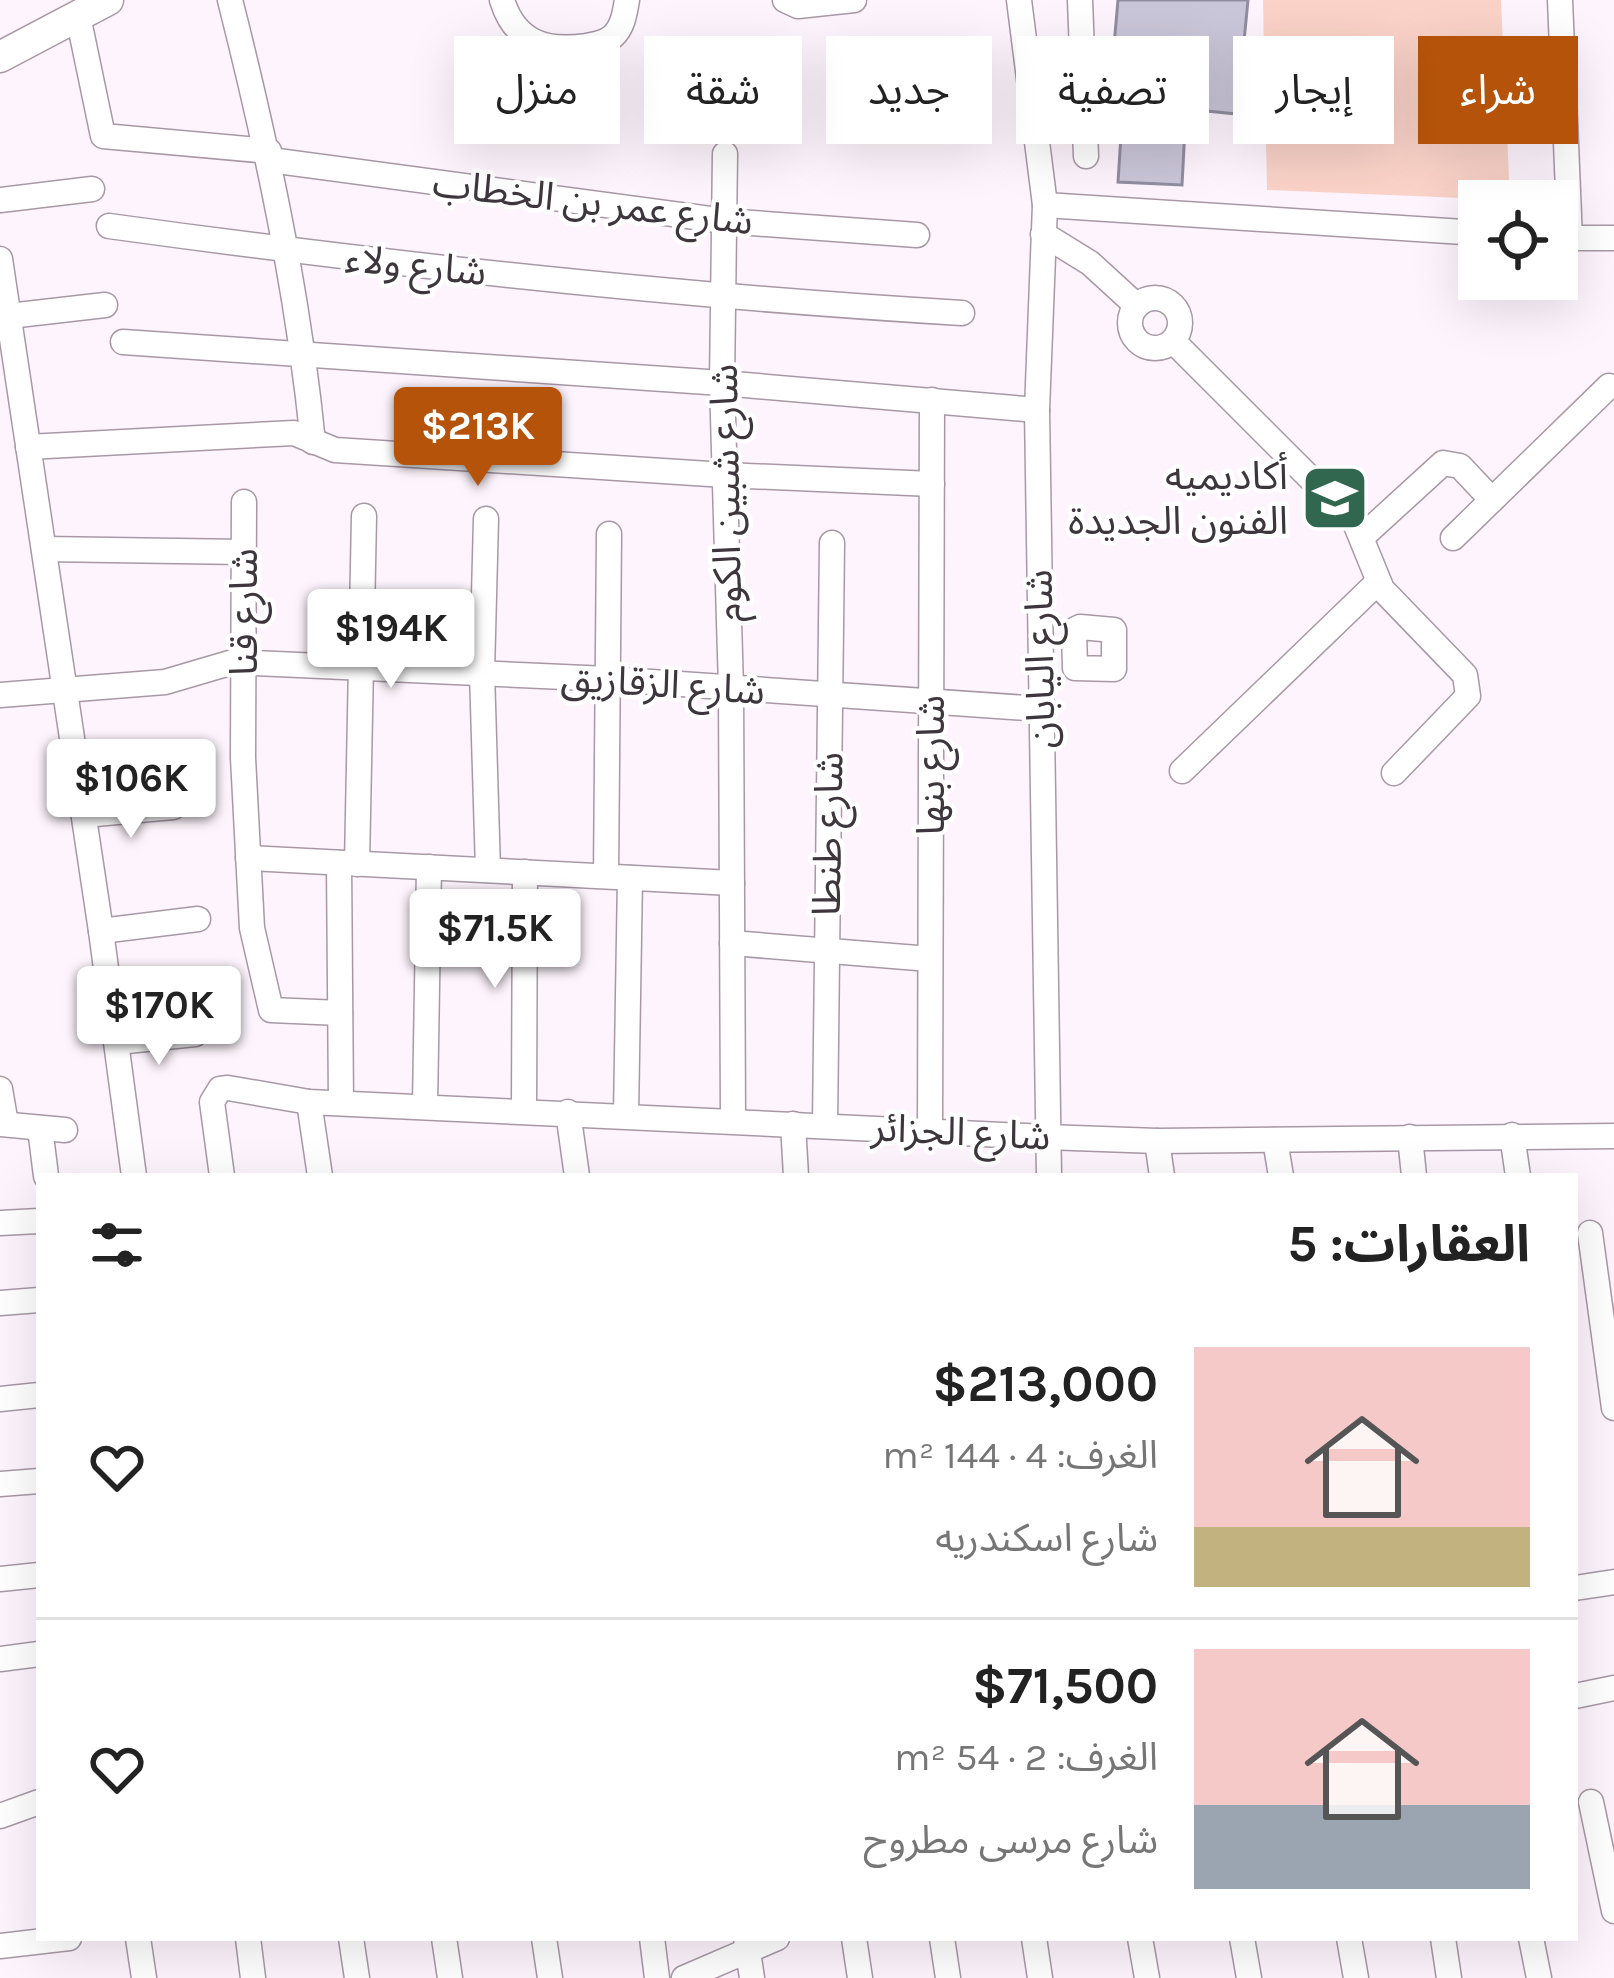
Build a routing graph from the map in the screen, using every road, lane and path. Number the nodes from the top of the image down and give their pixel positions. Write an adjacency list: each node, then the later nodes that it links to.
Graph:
1 (108, 0): 10 (main road)
2 (230, 0): 13 (street)
3 (502, 0): 4 (street)
4 (627, 0)
5 (785, 0): 6 (street)
6 (854, 0)
7 (1019, 0): 18 (street, شارع اليابان)
8 (1080, 0): 14 (street)
9 (1561, 0): 15 (street)
10 (79, 16): 11 (main road); 13 (street, شارع عمر بن الخطاب)
11 (0, 57)
12 (725, 154): 19 (street, شارع شبين الكوم)
13 (270, 156): 19 (street, شارع عمر بن الخطاب); 26 (street)
14 (1086, 156)
15 (1563, 180)
16 (92, 189): 17 (street)
17 (0, 200)
18 (1045, 206): 21 (street); 22 (street, شارع اليابان)
19 (725, 221): 23 (street, شارع عمر بن الخطاب); 28 (street, شارع شبين الكوم)
20 (109, 226): 26 (street, شارع ولاء)
21 (1458, 232)
22 (1043, 234): 37 (street, شارع اليابان); 47 (street)
23 (916, 235)
24 (1578, 238): 25 (street)
25 (1614, 238)
26 (287, 250): 28 (street, شارع ولاء); 33 (street)
27 (0, 259): 31 (street)
28 (723, 298): 30 (street, شارع ولاء); 34 (street, شارع شبين الكوم)
29 (105, 305): 31 (street)
30 (962, 313)
31 (9, 316): 39 (street)
32 (123, 342): 33 (street)
33 (304, 354): 34 (street); 38 (street)
34 (722, 383): 36 (street); 40 (street, شارع شبين الكوم)
35 (1609, 386): 42 (street)
36 (932, 400): 37 (street); 41 (street, شارع بنها)
37 (1037, 410): 53 (street, شارع اليابان)
38 (314, 442): 39 (street); 40 (street)
39 (28, 447): 50 (street)
40 (725, 475): 41 (street); 60 (street, شارع شبين الكوم)
41 (932, 484): 63 (street, شارع بنها)
42 (1492, 500): 47 (street); 48 (street)
43 (244, 502): 51 (street, شارع قنا)
44 (364, 516): 56 (street)
45 (486, 519): 57 (street)
46 (609, 534): 58 (street)
47 (1362, 537): 52 (street)
48 (1453, 538)
49 (832, 543): 62 (street, شارع طنطا)
50 (44, 549): 51 (street); 59 (street)
51 (244, 552): 55 (street, شارع قنا)
52 (1378, 582): 65 (street); 66 (street)
53 (1040, 649): 54 (street); 64 (street, شارع اليابان)
54 (1074, 650)
55 (245, 663): 56 (street, شارع الزقازيق); 59 (street, شارع الزقازيق); 69 (street, شارع قنا)
56 (361, 667): 57 (street, شارع الزقازيق); 70 (street)
57 (482, 672): 58 (street, شارع الزقازيق); 72 (street)
58 (608, 679): 60 (street, شارع الزقازيق); 74 (street)
59 (65, 687): 61 (street, شارع الزقازيق); 68 (street)
60 (731, 688): 62 (street, شارع الزقازيق); 75 (street, شارع شبين الكوم)
61 (0, 694)
62 (830, 695): 63 (street, شارع الزقازيق); 79 (street, شارع طنطا)
63 (932, 702): 64 (street, شارع الزقازيق); 80 (street, شارع بنها)
64 (1041, 709): 98 (street, شارع اليابان)
65 (1183, 771)
66 (1394, 773)
67 (172, 807): 68 (street)
68 (84, 815): 77 (street)
69 (248, 858): 70 (street); 81 (street, شارع قنا)
70 (348, 863): 71 (street); 81 (street)
71 (429, 868): 72 (street); 87 (street)
72 (488, 871): 73 (street)
73 (525, 872): 74 (street); 88 (street)
74 (618, 877): 75 (street); 90 (street)
75 (732, 883): 78 (street, شارع شبين الكوم)
76 (197, 920): 77 (street)
77 (101, 931): 83 (street)
78 (732, 943): 79 (street); 91 (street, شارع شبين الكوم)
79 (827, 950): 80 (street); 94 (street, شارع طنطا)
80 (930, 958): 95 (street, شارع بنها)
81 (340, 1013): 86 (street)
82 (195, 1034): 83 (street)
83 (117, 1042): 103 (street)
84 (0, 1089): 92 (street)
85 (309, 1102): 86 (street, شارع الجزائر); 104 (street, شارع الجزائر); 105 (street)
86 (340, 1103): 87 (street, شارع الجزائر)
87 (425, 1106): 88 (street, شارع الجزائر)
88 (524, 1110): 89 (street, شارع الجزائر)
89 (568, 1112): 90 (street, شارع الجزائر); 106 (street)
90 (626, 1115): 91 (street, شارع الجزائر)
91 (733, 1120): 93 (street, شارع الجزائر)
92 (3, 1124): 102 (street)
93 (793, 1124): 94 (street, شارع الجزائر); 107 (street)
94 (825, 1125): 95 (street, شارع الجزائر)
95 (930, 1131): 98 (street, شارع الجزائر)
96 (1512, 1135): 97 (street, شارع الجزائر); 99 (street, شارع الجزائر); 112 (street)
97 (1614, 1136)
98 (1046, 1137): 101 (street, شارع الجزائر); 108 (street, شارع اليابان)
99 (1410, 1137): 100 (street, شارع الجزائر); 111 (street)
100 (1275, 1140): 101 (street, شارع الجزائر); 110 (street)
101 (1157, 1141): 109 (street)
102 (46, 1173)
103 (134, 1173)
104 (222, 1173)
105 (320, 1173)
106 (577, 1173)
107 (796, 1173)
108 (1049, 1173)
109 (1162, 1173)
110 (1280, 1173)
111 (1414, 1173)
112 (1518, 1173)
113 (36, 1221): 114 (street)
114 (0, 1223)
115 (1593, 1232): 120 (street)
116 (36, 1300): 117 (street)
117 (0, 1303)
118 (36, 1395): 119 (street)
119 (0, 1399)
120 (1614, 1408)
121 (36, 1481): 122 (street)
122 (0, 1484)
123 (36, 1575): 124 (street)
124 (0, 1579)
125 (1614, 1582): 126 (street)
126 (1578, 1588)
127 (36, 1654): 128 (street)
128 (0, 1659)
129 (1614, 1688): 130 (street)
130 (1578, 1695)
131 (1593, 1802): 134 (street)
132 (36, 1803): 133 (street)
133 (0, 1816)
134 (1614, 1911)
135 (43, 1941): 151 (street)
136 (138, 1941): 152 (street)
137 (248, 1941): 153 (street)
138 (351, 1941): 154 (street)
139 (444, 1941): 155 (street)
140 (544, 1941): 156 (street)
141 (652, 1941): 157 (street)
142 (854, 1941): 160 (street)
143 (942, 1941): 161 (street)
144 (1034, 1941): 162 (street)
145 (1141, 1941): 163 (street)
146 (1243, 1941): 164 (street)
147 (1350, 1941): 165 (street)
148 (1443, 1941): 166 (street)
149 (1532, 1941): 167 (street)
150 (747, 1944): 158 (street); 159 (street)
151 (0, 1946)
152 (144, 1978)
153 (254, 1978)
154 (357, 1978)
155 (449, 1978)
156 (550, 1978)
157 (658, 1978)
158 (684, 1978)
159 (752, 1978)
160 (860, 1978)
161 (948, 1978)
162 (1040, 1978)
163 (1147, 1978)
164 (1249, 1978)
165 (1356, 1978)
166 (1449, 1978)
167 (1539, 1978)

